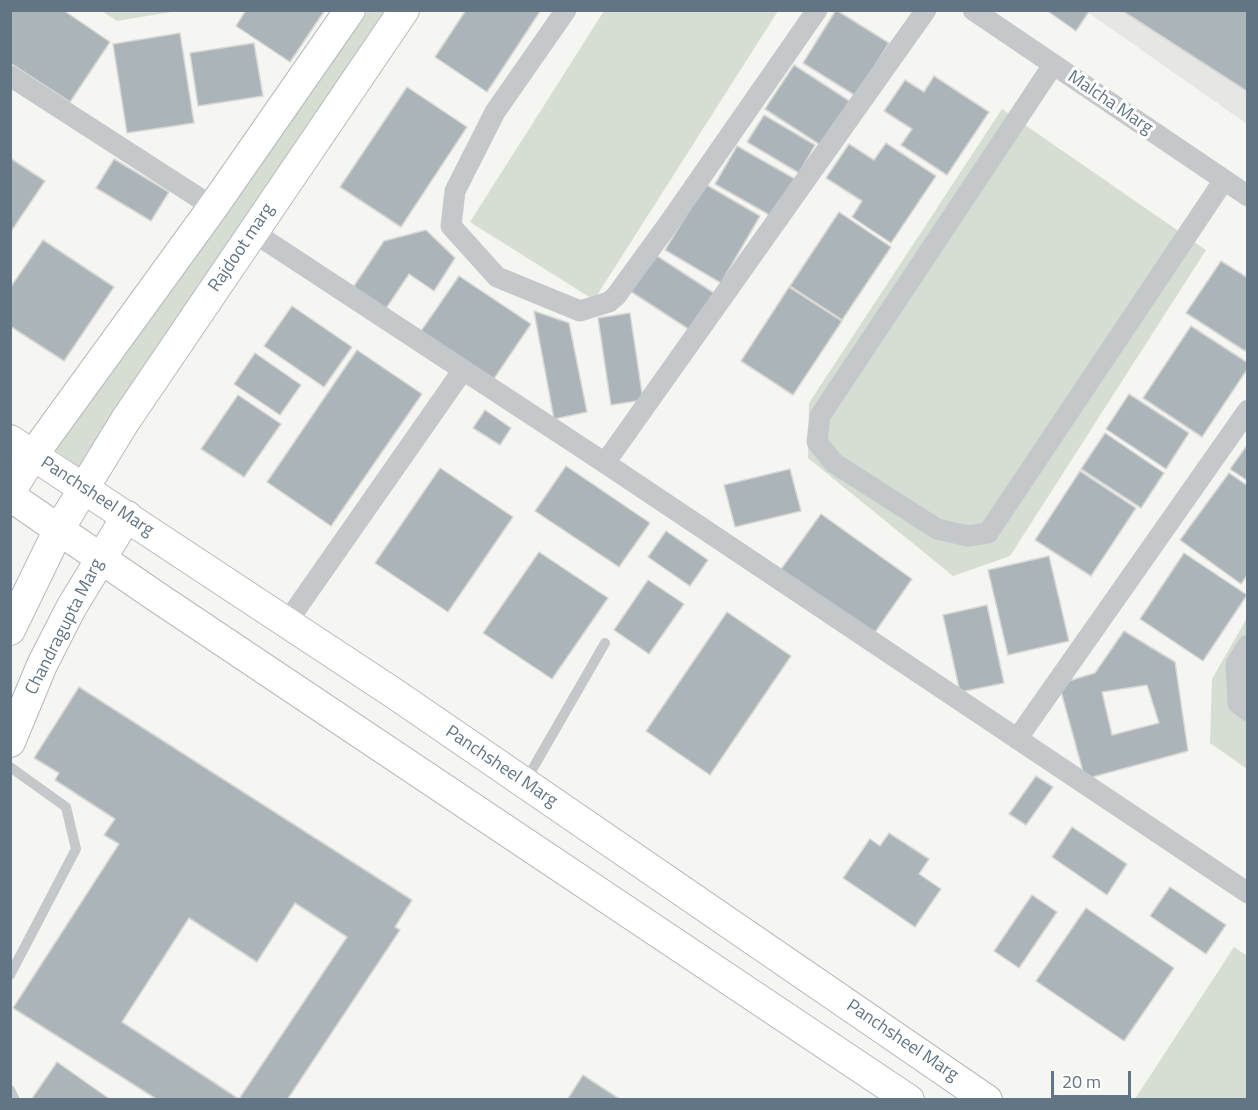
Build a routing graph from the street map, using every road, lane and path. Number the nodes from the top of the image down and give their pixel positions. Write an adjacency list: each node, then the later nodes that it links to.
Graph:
1 (350, 10): 11 (main road)
2 (404, 10): 12 (main road, Rajdoot marg)
3 (566, 10): 4 (street)
4 (817, 10)
5 (926, 10): 16 (street)
6 (973, 10): 7 (street, Malcha Marg)
7 (1053, 64): 9 (street, Malcha Marg); 9 (street)
8 (10, 76): 11 (street)
9 (1224, 180): 10 (street, Malcha Marg)
10 (1248, 196)
11 (213, 207): 15 (main road)
12 (253, 232): 13 (street); 17 (main road, Rajdoot marg)
13 (463, 370): 16 (street); 22 (street)
14 (1248, 410): 27 (street)
15 (22, 447): 17 (main road, Panchsheel Marg); 18 (main road)
16 (605, 464): 27 (street)
17 (84, 488): 19 (main road, Panchsheel Marg); 20 (main road)
18 (10, 494): 20 (main road)
19 (127, 516): 21 (main road, Chandragupta Marg); 22 (main road, Panchsheel Marg)
20 (58, 529): 21 (main road); 23 (main road)
21 (100, 558): 28 (main road, Chandragupta Marg); 35 (main road)
22 (287, 622): 30 (main road, Panchsheel Marg)
23 (10, 630)
24 (605, 643): 30 (lane)
25 (1248, 645): 26 (street)
26 (1248, 711)
27 (1017, 739): 31 (street)
28 (10, 742)
29 (10, 767): 32 (lane)
30 (525, 783): 36 (main road, Panchsheel Marg)
31 (1248, 893)
32 (10, 975)
33 (10, 1090): 34 (lane)
34 (15, 1100)
35 (909, 1100)
36 (987, 1100)

